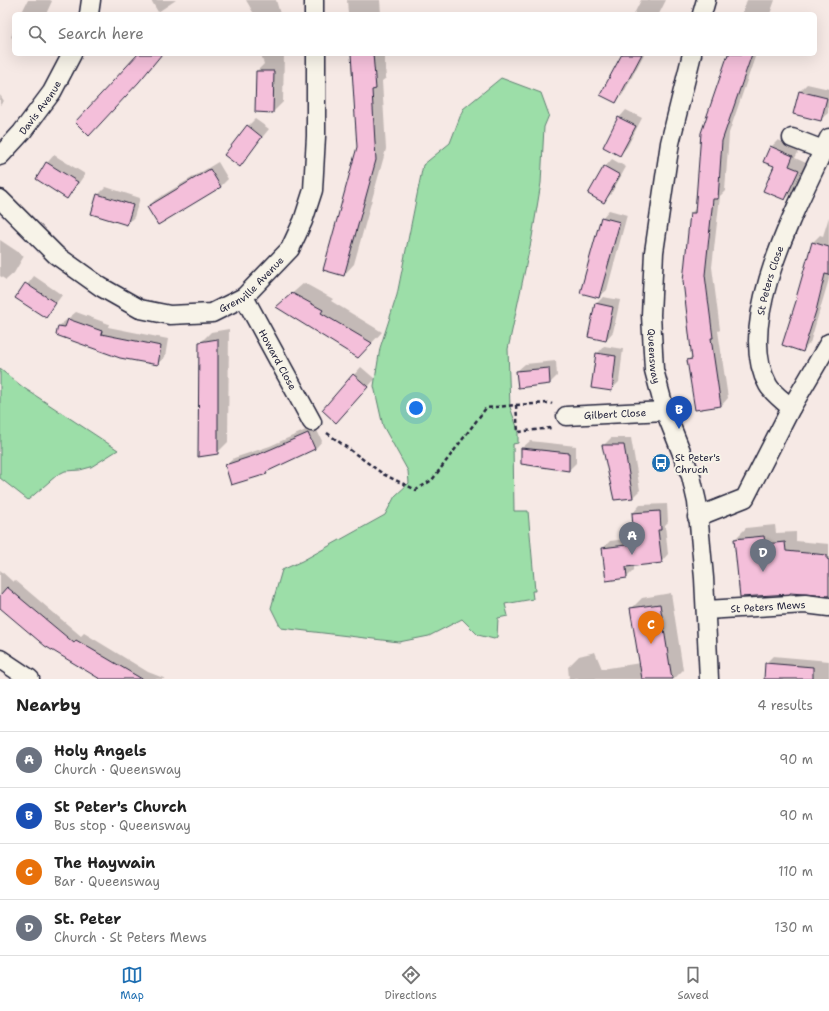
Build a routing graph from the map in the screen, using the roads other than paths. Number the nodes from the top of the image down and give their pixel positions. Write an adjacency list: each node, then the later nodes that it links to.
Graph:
1 (91, 0): 4 (street)
2 (314, 0): 5 (street)
3 (706, 0): 6 (street)
4 (89, 12)
5 (314, 12)
6 (703, 12)
7 (71, 56): 12 (street, Davis Avenue)
8 (316, 56): 14 (street, Grenville Avenue)
9 (692, 56): 17 (street, Queensway)
10 (792, 138): 11 (street, St Peters Close)
11 (826, 144): 16 (street, St Peters Close)
12 (0, 156)
13 (0, 199): 14 (street, Grenville Avenue)
14 (244, 297): 19 (street, Howard Close)
15 (829, 344): 16 (street)
16 (792, 408): 20 (street)
17 (665, 410): 18 (street, Gilbert Close); 20 (street, Queensway)
18 (566, 416)
19 (312, 422)
20 (697, 517): 22 (street, Queensway)
21 (829, 607): 22 (street, St Peters Mews)
22 (706, 610): 25 (street, Queensway)
23 (0, 659): 24 (street)
24 (30, 679)
25 (709, 679)

